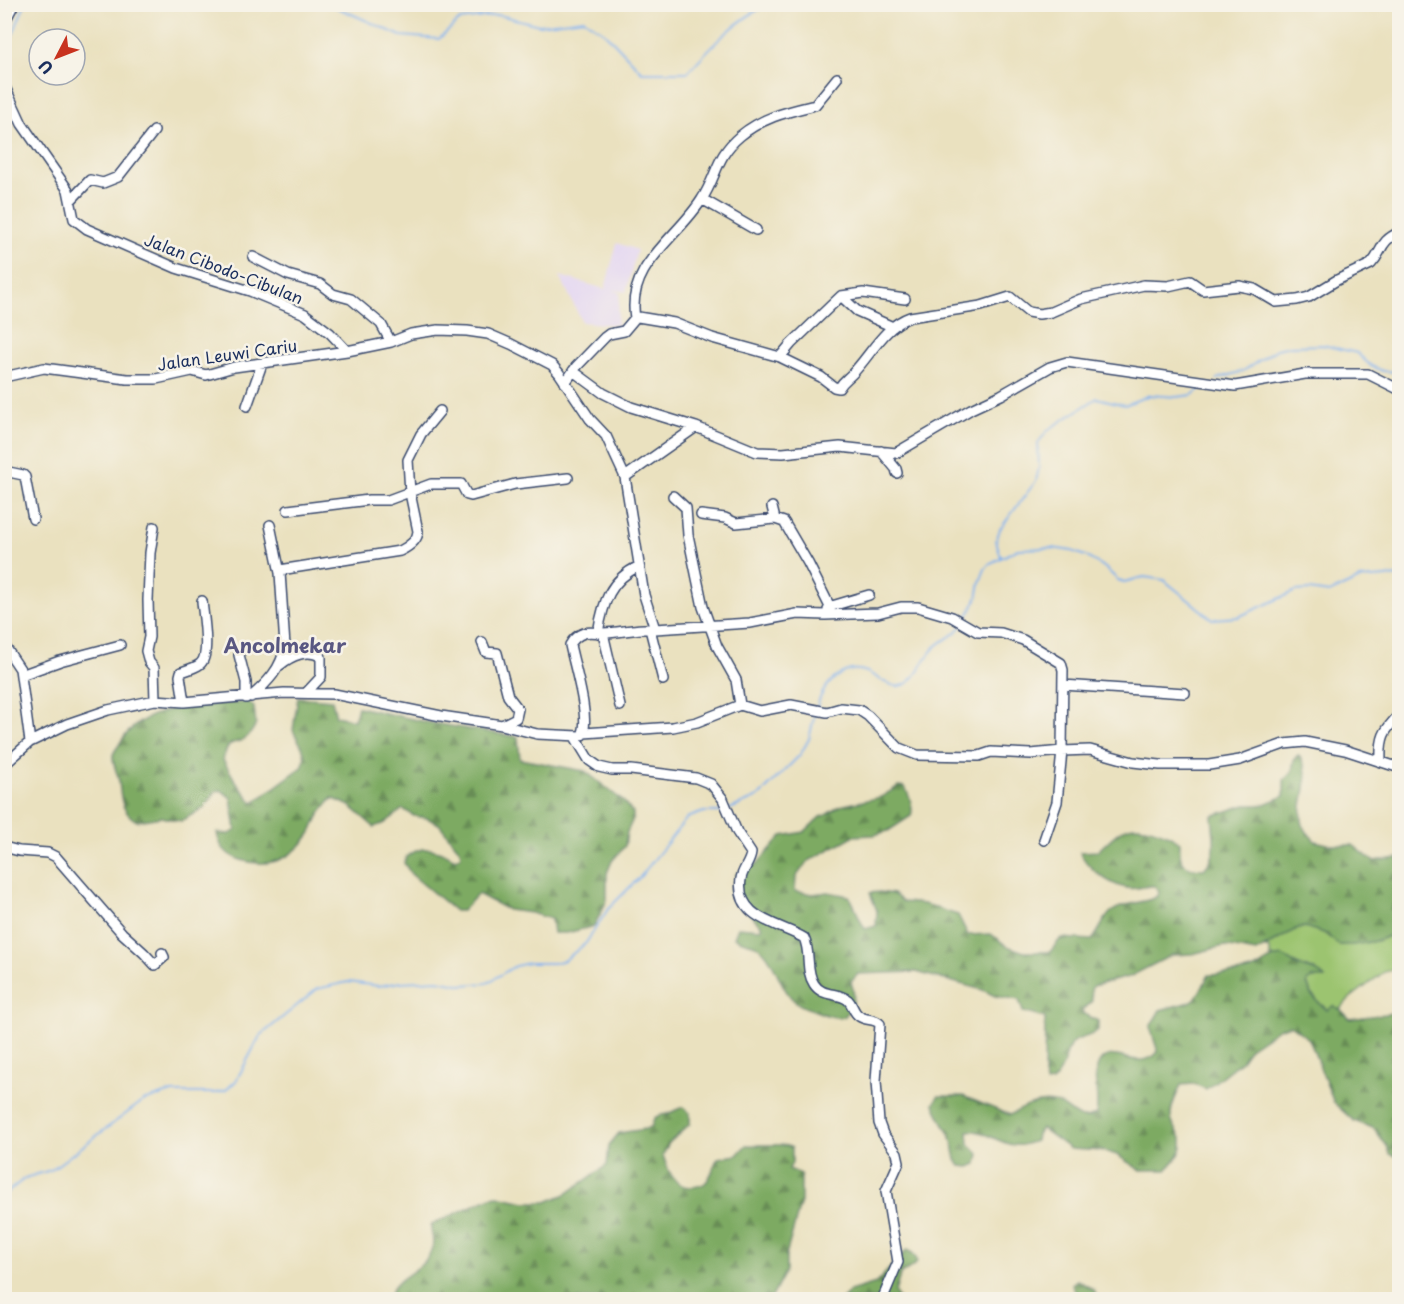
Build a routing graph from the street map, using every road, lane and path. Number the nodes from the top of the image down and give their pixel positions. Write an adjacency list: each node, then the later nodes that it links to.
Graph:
1 (14, 4): 2 (street)
2 (4, 23)
3 (837, 78): 6 (street)
4 (4, 85): 7 (street, Jalan Cibodo-Cibulan)
5 (154, 131): 7 (street)
6 (702, 199): 8 (street); 13 (street)
7 (71, 200): 16 (street, Jalan Cibodo-Cibulan)
8 (756, 230)
9 (1400, 232): 14 (street)
10 (253, 257): 15 (street)
11 (841, 296): 12 (street); 14 (street); 17 (street)
12 (905, 299)
13 (634, 318): 17 (street); 19 (street)
14 (893, 327): 17 (street)
15 (391, 342): 16 (street); 21 (street)
16 (347, 351): 18 (street, Jalan Leuwi Cariu)
17 (780, 357)
18 (262, 364): 20 (street, Jalan Leuwi Cariu); 23 (street)
19 (573, 371): 21 (street); 25 (street)
20 (4, 376)
21 (565, 383): 29 (street)
22 (1400, 390): 26 (street)
23 (247, 406)
24 (440, 411): 31 (street)
25 (696, 427): 26 (street); 29 (street)
26 (881, 451): 28 (street)
27 (4, 471): 36 (street)
28 (897, 473)
29 (625, 477): 40 (street)
30 (568, 478): 31 (street)
31 (410, 493): 34 (street); 41 (street)
32 (673, 496): 45 (street)
33 (772, 507): 37 (street)
34 (288, 510)
35 (700, 514): 37 (street)
36 (33, 519)
37 (775, 519): 44 (street)
38 (270, 525): 41 (street)
39 (154, 527): 59 (street)
40 (639, 566): 46 (street); 47 (street)
41 (280, 570): 52 (street)
42 (869, 595): 44 (street)
43 (202, 601): 60 (street)
44 (827, 611): 45 (street); 55 (street)
45 (709, 626): 46 (street); 61 (street)
46 (652, 629): 47 (street); 54 (street)
47 (600, 633): 62 (street); 65 (street)
48 (482, 642): 64 (street)
49 (4, 645): 53 (street)
50 (120, 645): 53 (street)
51 (239, 655): 58 (street)
52 (279, 667): 56 (street); 58 (street)
53 (21, 675): 66 (street)
54 (663, 680)
55 (1063, 685): 57 (street); 67 (street)
56 (306, 693): 58 (street); 64 (street)
57 (1185, 693)
58 (248, 697): 60 (street)
59 (155, 700): 60 (street); 66 (street)
60 (184, 702)
61 (740, 705): 65 (street); 67 (street)
62 (620, 706)
63 (1400, 714): 68 (street)
64 (502, 726): 65 (street)
65 (579, 735): 74 (street)
66 (30, 742): 69 (street)
67 (1062, 751): 68 (street); 71 (street)
68 (1381, 761): 70 (street)
69 (4, 765)
70 (1400, 768)
71 (1044, 840)
72 (4, 847): 73 (street)
73 (162, 952)
74 (882, 1299)

